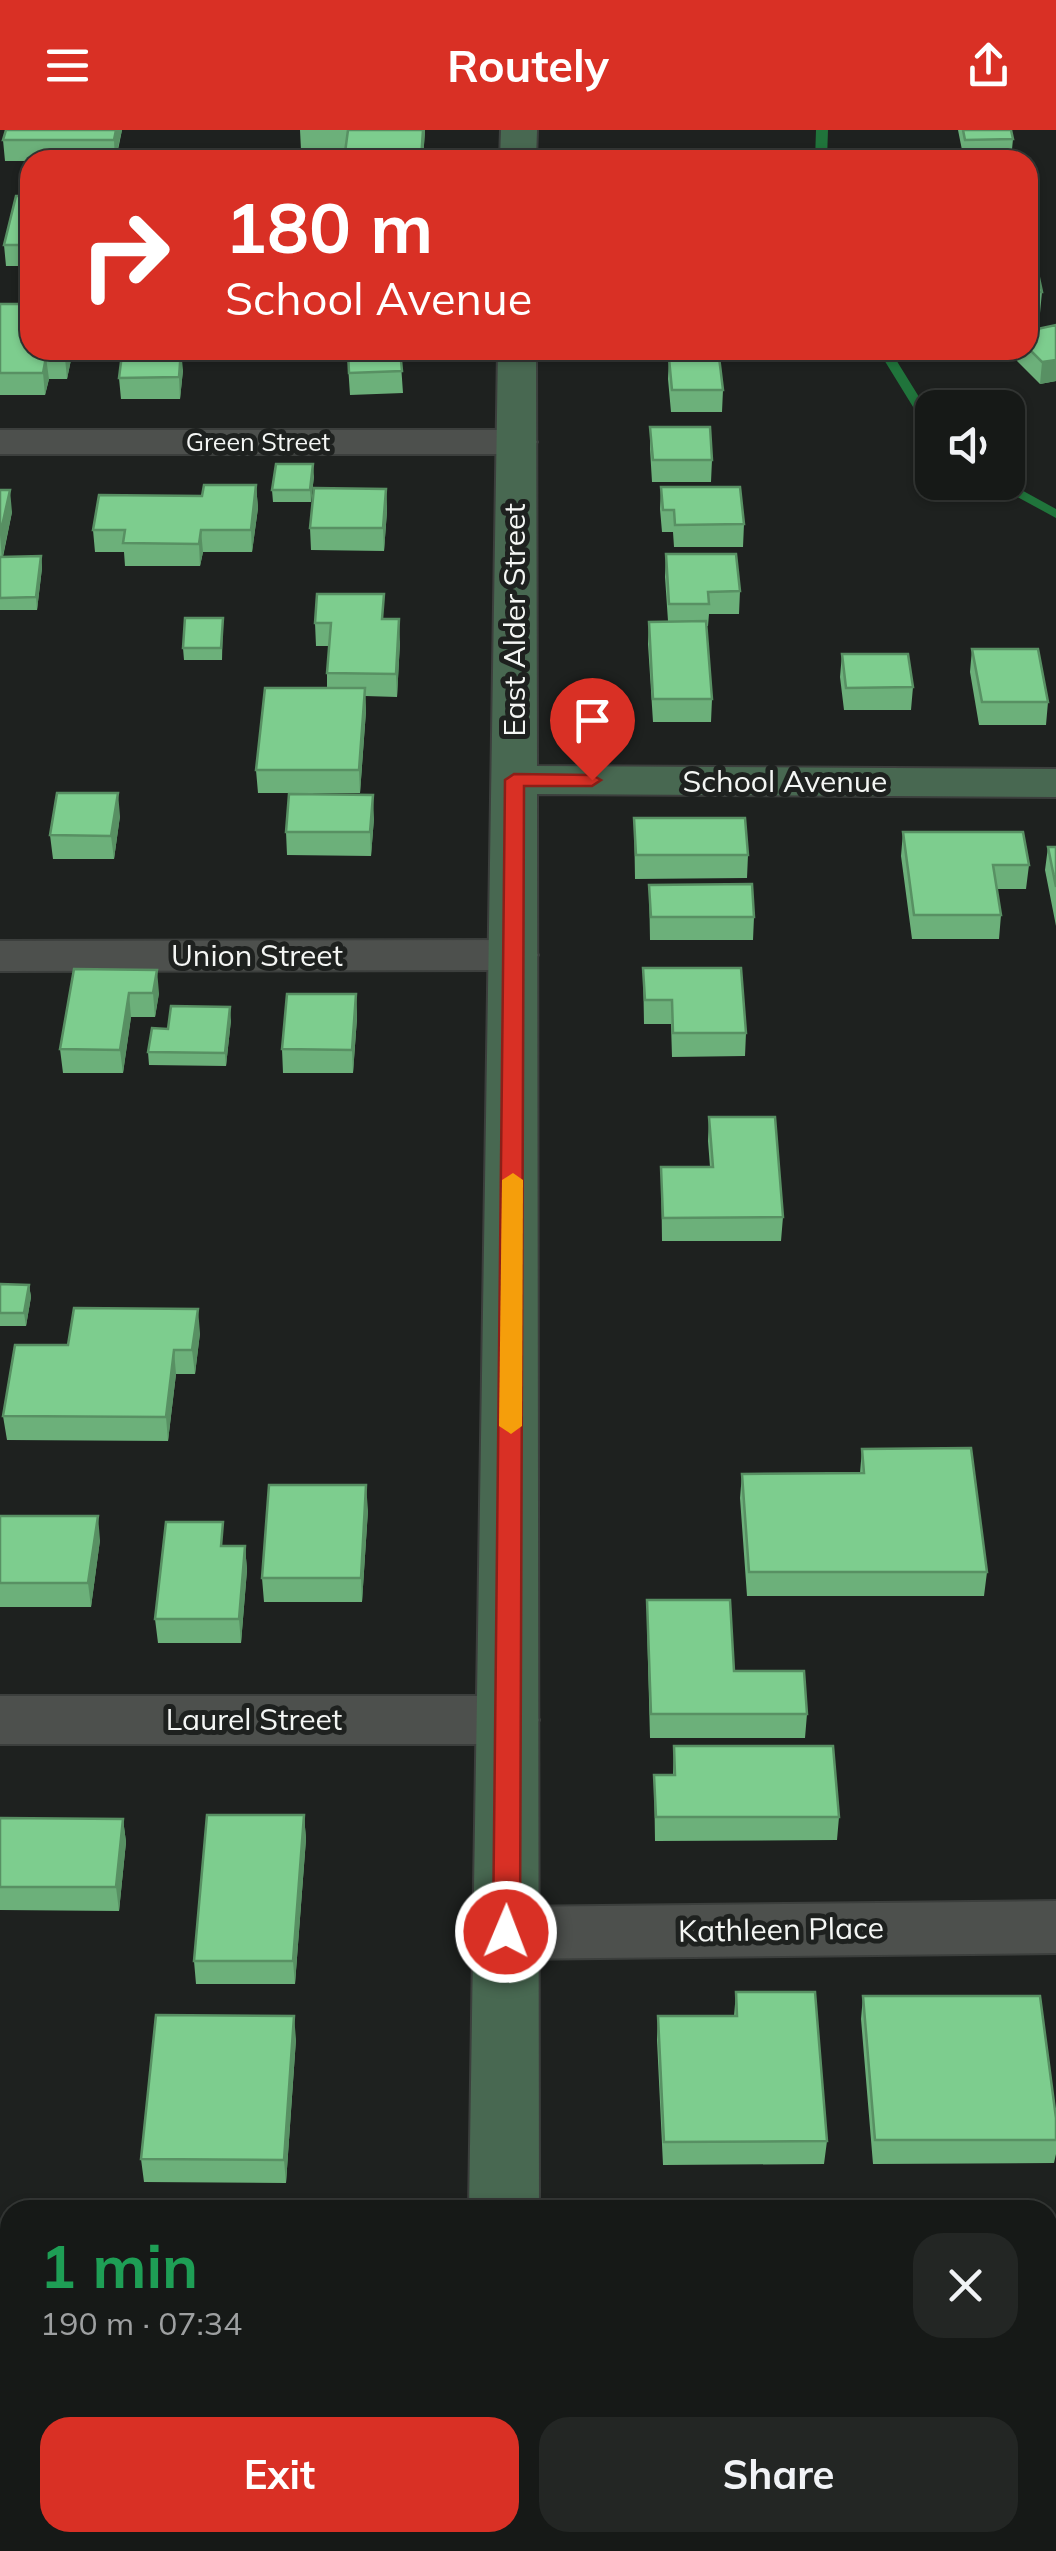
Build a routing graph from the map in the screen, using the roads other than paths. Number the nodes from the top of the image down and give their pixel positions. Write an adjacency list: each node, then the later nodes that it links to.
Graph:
1 (517, 360): 3 (main road, East Alder Street)
2 (0, 442): 3 (street, Green Street)
3 (516, 442): 4 (main road, East Alder Street)
4 (514, 780): 5 (main road, School Avenue); 6 (main road, East Alder Street)
5 (1056, 783)
6 (514, 955): 7 (street, Union Street); 9 (main road, East Alder Street)
7 (0, 956)
8 (0, 1720): 9 (street, Laurel Street)
9 (508, 1720): 11 (main road, East Alder Street)
10 (1056, 1927): 11 (street, Kathleen Place)
11 (506, 1932): 12 (main road, East Alder Street)
12 (504, 2200)

